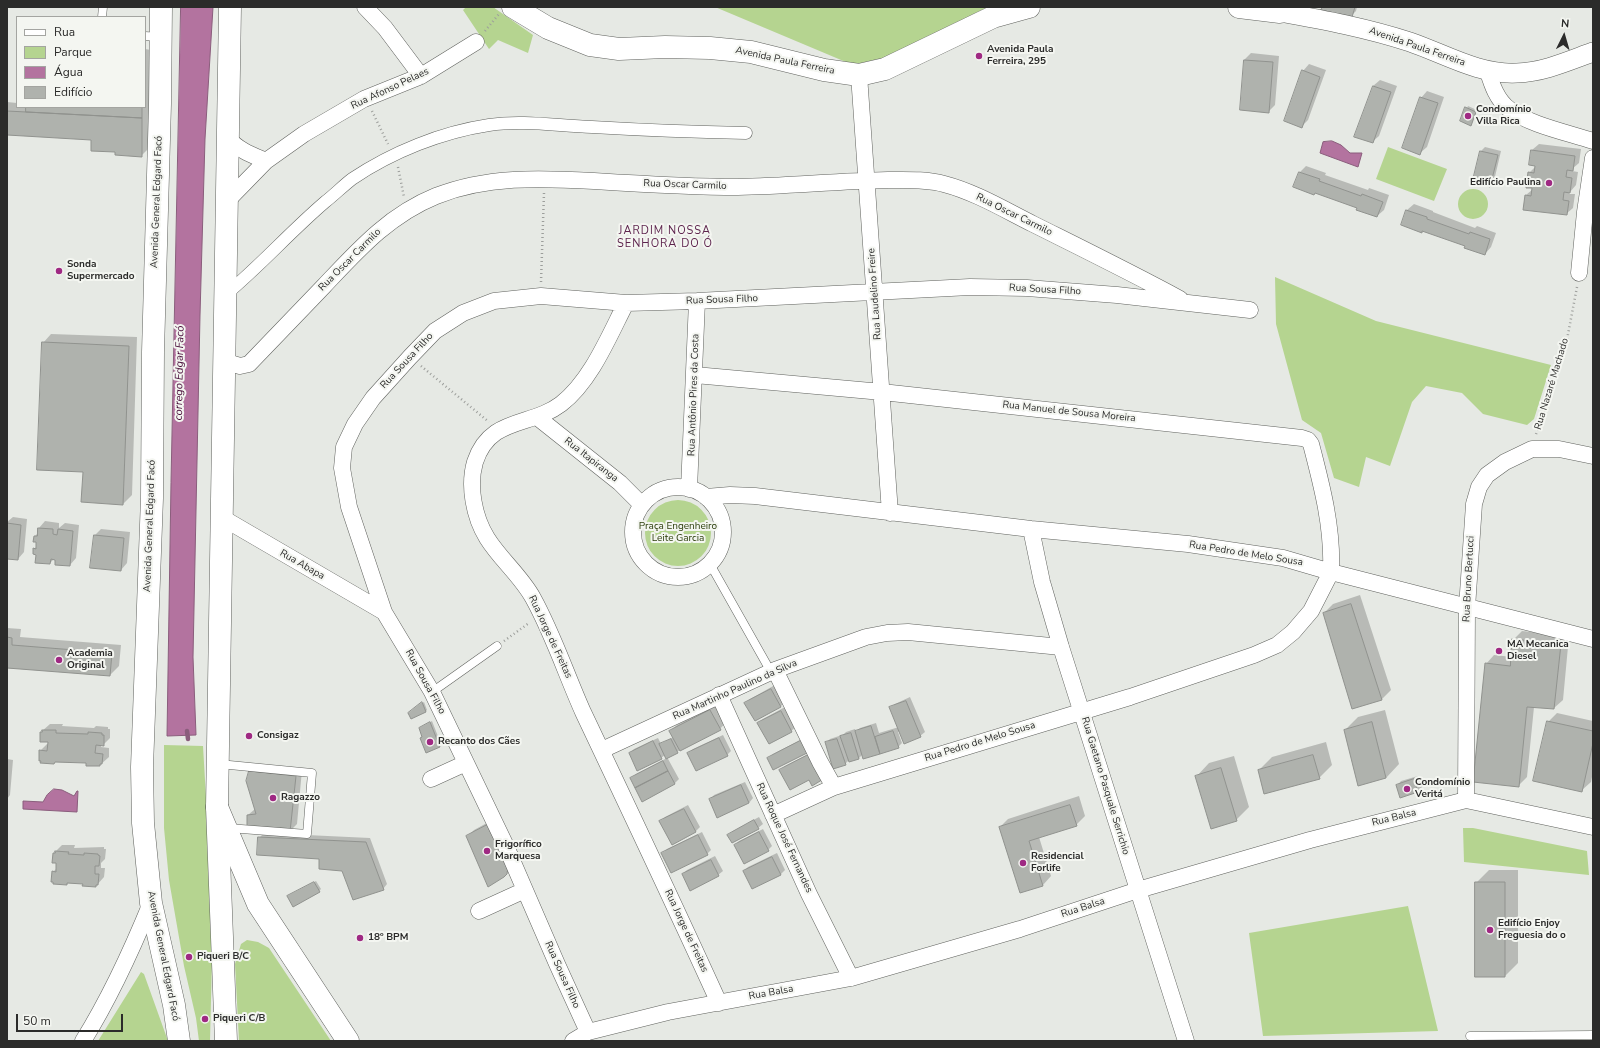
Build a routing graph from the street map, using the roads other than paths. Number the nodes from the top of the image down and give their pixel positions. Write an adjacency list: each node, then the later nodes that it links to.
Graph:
1 (161, 7): 8 (main road, Avenida General Edgard Facó)
2 (230, 7): 15 (main road)
3 (365, 7): 13 (street)
4 (1029, 7): 12 (main road, Avenida Paula Ferreira)
5 (1239, 7): 6 (main road, Avenida Paula Ferreira)
6 (1284, 9): 11 (street, Avenida Paula Ferreira)
7 (506, 10): 12 (main road, Avenida Paula Ferreira)
8 (153, 36): 63 (main road, Avenida General Edgard Facó)
9 (476, 42): 13 (street, Rua Afonso Pelaes)
10 (1593, 52): 11 (street, Avenida Paula Ferreira)
11 (1488, 72): 16 (street)
12 (859, 75): 19 (street, Rua Laudelino Freire)
13 (421, 76): 18 (street, Rua Afonso Pelaes)
14 (746, 133): 24 (street)
15 (228, 138): 18 (street); 20 (main road)
16 (1593, 141)
17 (1593, 158): 21 (street)
18 (266, 161): 20 (street, Rua Afonso Pelaes)
19 (867, 181): 23 (street, Rua Laudelino Freire); 27 (street, Rua Oscar Carmilo); 29 (street, Rua Oscar Carmilo)
20 (226, 202): 24 (main road)
21 (1588, 248): 22 (street)
22 (1579, 273)
23 (875, 293): 25 (street, Rua Sousa Filho); 27 (street, Rua Sousa Filho); 31 (street, Rua Laudelino Freire)
24 (226, 295): 29 (main road)
25 (697, 301): 26 (street, Rua Sousa Filho); 30 (street, Rua Antônio Pires da Costa)
26 (626, 303): 32 (street, Rua Jorge de Freitas); 43 (street, Rua Sousa Filho)
27 (1188, 304): 28 (street, Rua Sousa Filho)
28 (1250, 310)
29 (223, 360): 38 (main road)
30 (695, 375): 31 (street, Rua Manuel de Sousa Moreira); 34 (street, Rua Antônio Pires da Costa)
31 (882, 392): 37 (street, Rua Laudelino Freire); 41 (street, Rua Manuel de Sousa Moreira)
32 (536, 417): 36 (street, Rua Itapiranga); 51 (street, Rua Jorge de Freitas)
33 (1593, 456): 42 (street, Rua Bruno Bertucci)
34 (688, 489): 35 (street); 36 (street)
35 (706, 497): 37 (street, Rua Pedro de Melo Sousa); 40 (street)
36 (642, 505): 40 (street)
37 (890, 513): 39 (street, Rua Pedro de Melo Sousa)
38 (221, 517): 43 (street, Rua Abapa); 53 (main road)
39 (1031, 529): 41 (street, Rua Pedro de Melo Sousa); 46 (street, Rua Gaetano Pasquale Serrichio)
40 (710, 564): 47 (lane)
41 (1331, 572): 42 (street); 50 (street, Rua Pedro de Melo Sousa)
42 (1467, 608): 44 (street); 56 (street, Rua Bruno Bertucci)
43 (384, 612): 48 (street, Rua Sousa Filho)
44 (1593, 639)
45 (497, 646): 48 (lane)
46 (1061, 647): 47 (street, Rua Martinho Paulino da Silva); 50 (street, Rua Gaetano Pasquale Serrichio)
47 (773, 671): 49 (street, Rua Martinho Paulino da Silva); 55 (street)
48 (432, 692): 52 (street, Rua Sousa Filho)
49 (719, 695): 51 (street, Rua Martinho Paulino da Silva); 58 (street, Rua Roque José Fernandes)
50 (1082, 712): 55 (street, Rua Pedro de Melo Sousa); 62 (street, Rua Gaetano Pasquale Serrichio)
51 (602, 750): 66 (street, Rua Jorge de Freitas)
52 (466, 763): 54 (street); 61 (street, Rua Sousa Filho)
53 (218, 764): 57 (main road); 59 (lane)
54 (431, 780)
55 (834, 787): 58 (street, Rua Pedro de Melo Sousa)
56 (1466, 800): 60 (street, Rua Balsa); 62 (street, Rua Balsa)
57 (217, 807): 59 (main road); 72 (main road)
58 (773, 815): 65 (street, Rua Roque José Fernandes)
59 (225, 827): 73 (main road)
60 (1593, 827)
61 (525, 890): 64 (street); 67 (street, Rua Sousa Filho)
62 (1138, 890): 65 (street, Rua Balsa); 75 (street, Rua Gaetano Pasquale Serrichio)
63 (151, 903): 70 (street); 71 (main road, Avenida General Edgard Facó)
64 (479, 911)
65 (851, 978): 66 (street, Rua Balsa)
66 (719, 1003): 67 (street, Rua Balsa)
67 (588, 1032): 74 (street, Rua Balsa)
68 (1593, 1035): 69 (lane)
69 (1470, 1036)
70 (83, 1041)
71 (179, 1041)
72 (226, 1041)
73 (348, 1041)
74 (573, 1041)
75 (1186, 1041)

